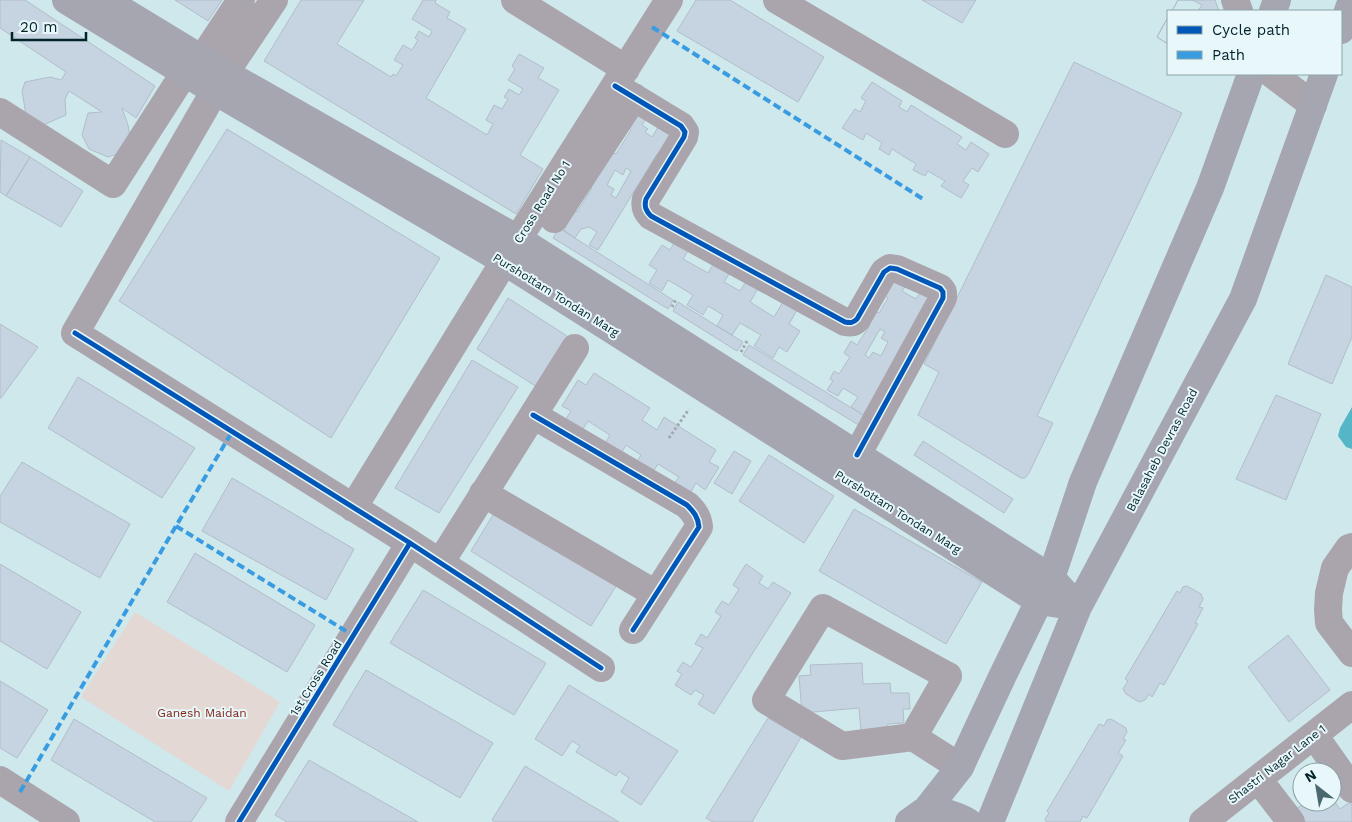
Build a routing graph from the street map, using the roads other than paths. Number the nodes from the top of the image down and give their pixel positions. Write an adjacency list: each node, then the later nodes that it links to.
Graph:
1 (66, 0): 10 (main road, Purshottam Tondan Marg)
2 (105, 0): 10 (main road, Purshottam Tondan Marg)
3 (241, 0): 10 (street)
4 (274, 0): 14 (street)
5 (515, 0): 15 (street)
6 (669, 0): 15 (street, Cross Road No 1)
7 (777, 0): 18 (street)
8 (1352, 0): 9 (main road)
9 (1342, 27)
10 (193, 66): 14 (main road, Purshottam Tondan Marg); 17 (street)
11 (1251, 75): 30 (main road)
12 (1273, 75): 16 (street)
13 (1324, 75): 16 (main road, Balasaheb Devras Road)
14 (220, 82): 20 (main road, Purshottam Tondan Marg); 25 (street)
15 (625, 84): 19 (street); 20 (street, Cross Road No 1); 23 (street)
16 (1312, 105): 32 (main road, Balasaheb Devras Road)
17 (0, 112)
18 (1005, 134)
19 (554, 220)
20 (511, 250): 23 (main road, Purshottam Tondan Marg); 25 (street, Cross Road No 1); 26 (main road, Purshottam Tondan Marg)
21 (575, 348): 22 (street)
22 (533, 415): 24 (street); 31 (street)
23 (857, 455): 26 (main road, Purshottam Tondan Marg)
24 (483, 493): 29 (street); 31 (street)
25 (353, 508): 27 (street)
26 (946, 527): 30 (main road, Purshottam Tondan Marg)
27 (410, 543): 29 (street); 46 (street, 1st Cross Road)
28 (1352, 547): 34 (street)
29 (440, 563): 35 (street)
30 (1045, 590): 32 (main road); 39 (main road)
31 (656, 594): 33 (street)
32 (1078, 607): 48 (main road, Balasaheb Devras Road)
33 (633, 630)
34 (1352, 653)
35 (601, 668)
36 (1351, 709): 37 (street, Shastri Nagar Lane 1)
37 (1314, 735): 40 (street, Shastri Nagar Lane 1); 42 (street)
38 (913, 737): 38 (street); 39 (street)
39 (960, 767): 43 (main road)
40 (1258, 779): 44 (street, Shastri Nagar Lane 1); 49 (street)
41 (0, 780): 45 (street)
42 (1352, 789)
43 (918, 816): 47 (main road)
44 (1218, 817)
45 (66, 822)
46 (238, 822)
47 (968, 822)
48 (990, 822)
49 (1291, 822)

